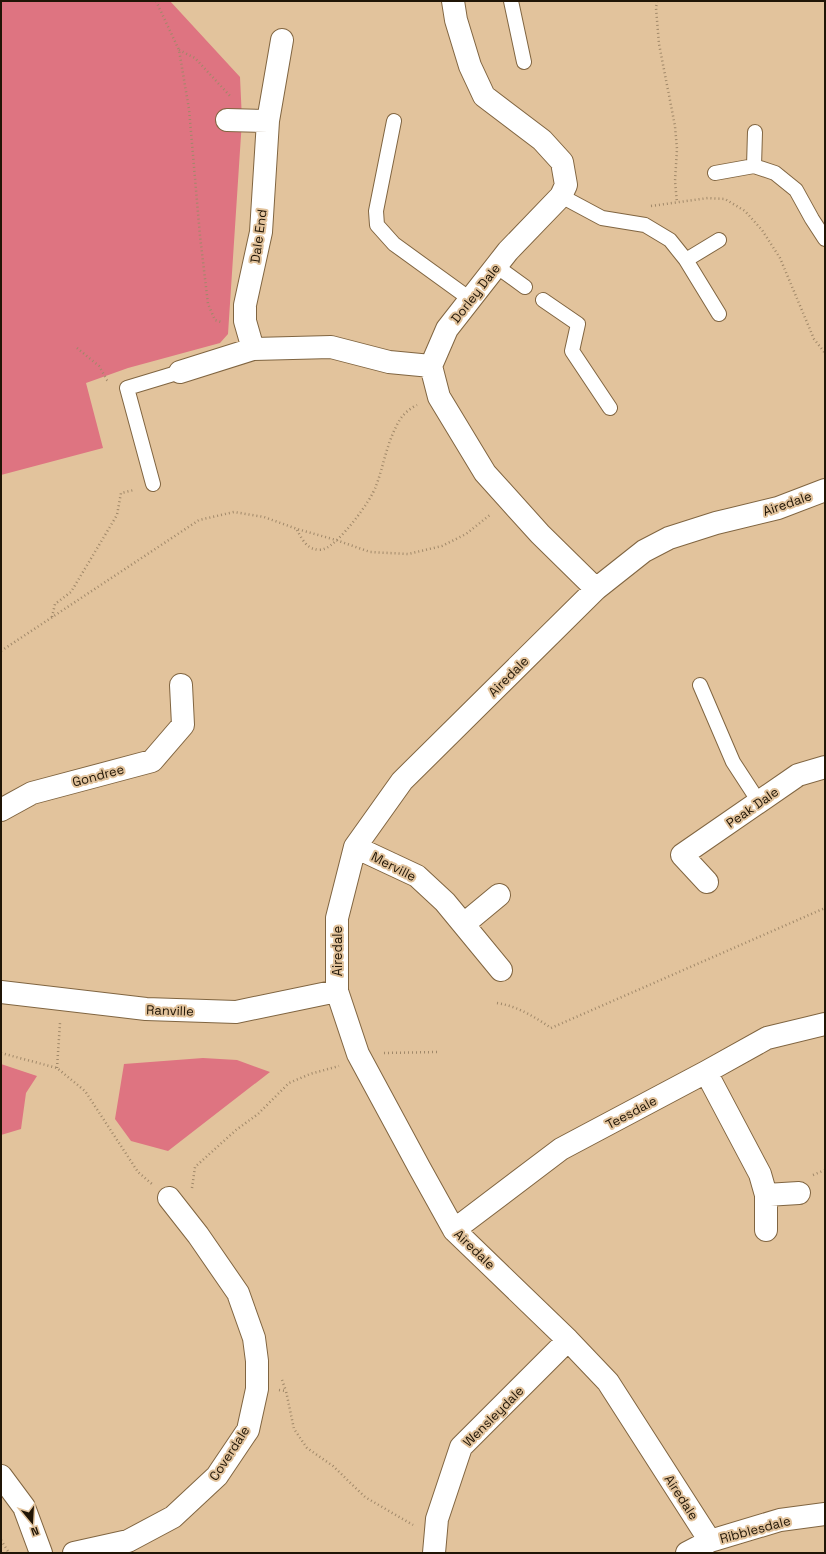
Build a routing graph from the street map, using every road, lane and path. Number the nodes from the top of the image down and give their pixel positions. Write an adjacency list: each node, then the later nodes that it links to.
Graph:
1 (156, 1): 6 (path)
2 (453, 1): 14 (street)
3 (511, 1): 7 (lane)
4 (657, 1): 15 (path)
5 (282, 40): 9 (street, Dale End)
6 (179, 50): 8 (path); 24 (path)
7 (524, 62)
8 (235, 120): 9 (street)
9 (268, 121): 24 (street, Dale End)
10 (394, 121): 21 (lane)
11 (755, 132): 12 (lane)
12 (754, 166): 13 (lane); 16 (lane)
13 (715, 173)
14 (561, 196): 18 (lane); 19 (street, Dorley Dale)
15 (676, 203)
16 (825, 238)
17 (719, 240): 18 (lane)
18 (686, 260): 23 (lane)
19 (496, 266): 20 (lane); 21 (street, Dorley Dale)
20 (525, 287)
21 (470, 299): 27 (street, Dorley Dale)
22 (543, 300): 31 (lane)
23 (719, 314)
24 (245, 321): 26 (street, Dale End)
25 (77, 348): 29 (path)
26 (253, 349): 27 (street); 28 (street)
27 (431, 366): 30 (street)
28 (180, 372): 29 (lane)
29 (127, 388): 32 (lane)
30 (438, 397): 34 (street); 36 (path)
31 (610, 408)
32 (153, 484): 38 (path)
33 (825, 490): 37 (street, Airedale)
34 (509, 500): 36 (path); 37 (street)
35 (297, 529): 36 (path); 36 (path); 38 (path)
36 (336, 540)
37 (596, 589): 45 (street, Airedale)
38 (52, 618): 39 (path)
39 (1, 651)
40 (181, 685): 44 (street, Gondree)
41 (700, 685): 43 (lane)
42 (825, 767): 43 (street, Peak Dale)
43 (759, 802): 46 (street, Peak Dale)
44 (1, 810)
45 (355, 847): 49 (street, Merville); 51 (street, Airedale)
46 (707, 882)
47 (499, 895): 49 (street)
48 (825, 908): 54 (path)
49 (464, 924): 50 (street, Merville)
50 (501, 970)
51 (337, 991): 53 (street, Ranville); 58 (street, Airedale)
52 (1, 992): 53 (street, Ranville)
53 (61, 999): 59 (path)
54 (497, 1003)
55 (825, 1024): 60 (street, Teesdale)
56 (438, 1052): 58 (path)
57 (1, 1053): 59 (path)
58 (358, 1054): 61 (path); 65 (street, Airedale)
59 (57, 1068): 64 (path)
60 (706, 1072): 63 (street); 65 (street, Teesdale)
61 (195, 1193)
62 (799, 1193): 63 (street)
63 (766, 1195): 66 (street)
64 (169, 1198): 69 (street, Coverdale)
65 (454, 1230): 67 (street, Airedale)
66 (766, 1230)
67 (568, 1340): 74 (street, Airedale); 75 (street, Wensleydale)
68 (281, 1378): 70 (path)
69 (257, 1389): 70 (path); 78 (street, Coverdale)
70 (286, 1391): 75 (path)
71 (1, 1476): 77 (street)
72 (825, 1514): 74 (street, Ribblesdale)
73 (1, 1540): 76 (path)
74 (710, 1541): 79 (street, Ribblesdale)
75 (435, 1543)
76 (9, 1553)
77 (41, 1553)
78 (74, 1553)
79 (687, 1553)

